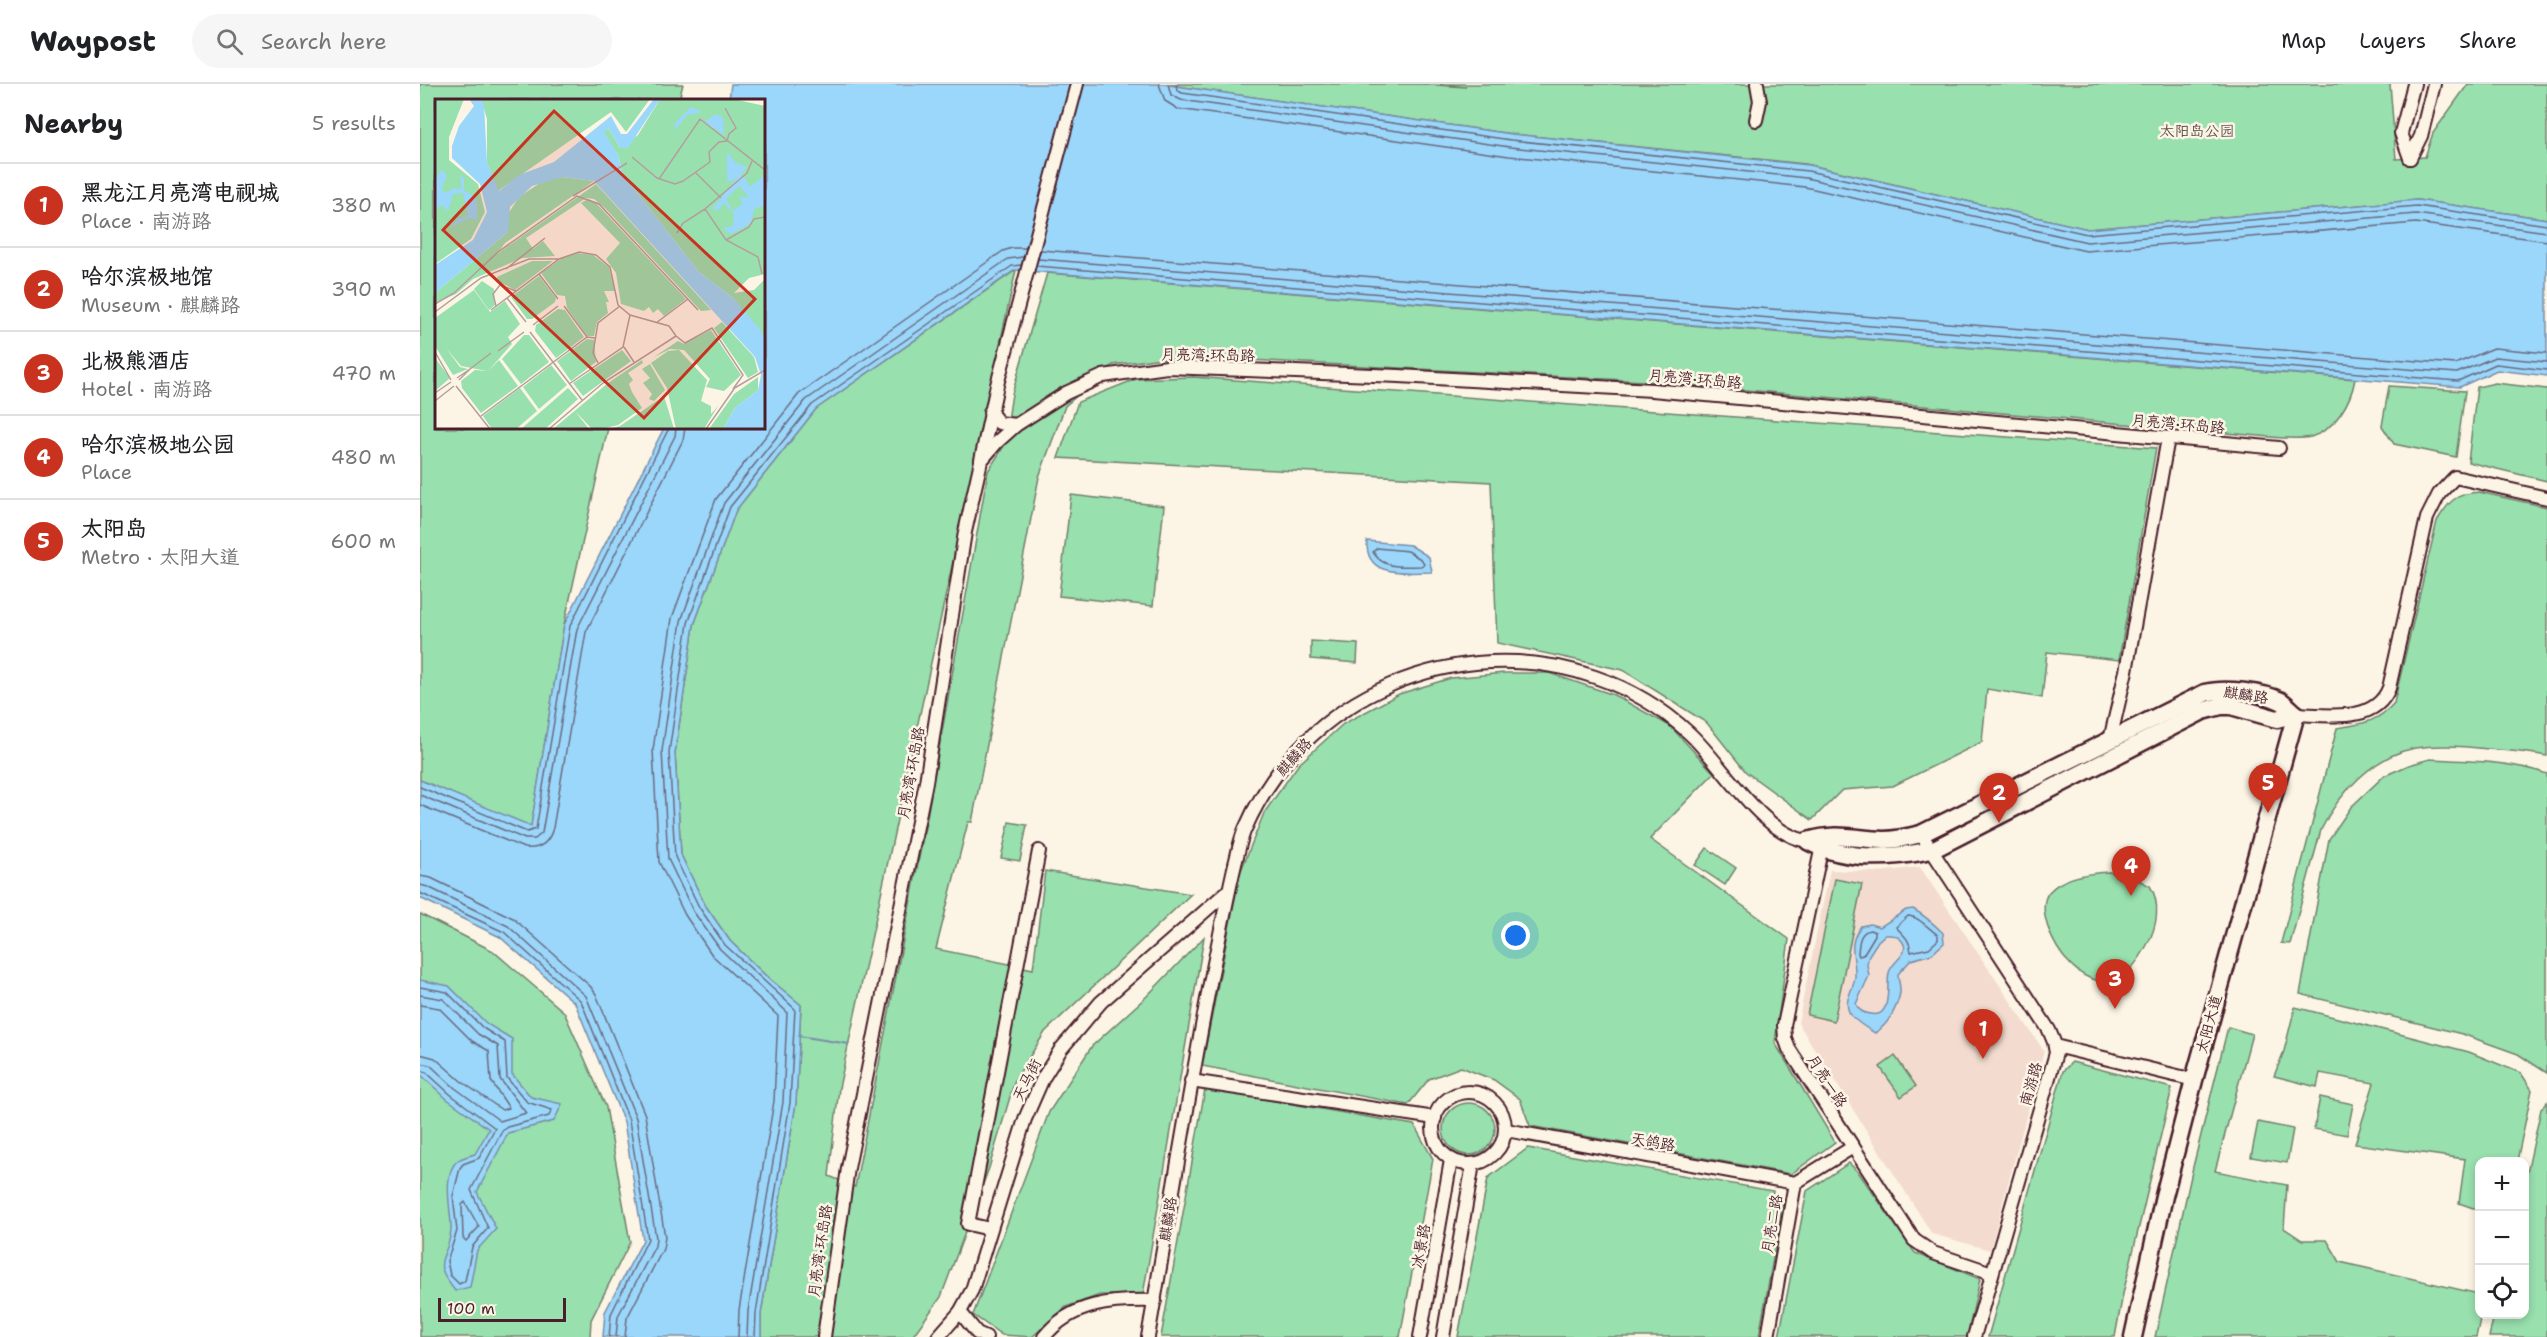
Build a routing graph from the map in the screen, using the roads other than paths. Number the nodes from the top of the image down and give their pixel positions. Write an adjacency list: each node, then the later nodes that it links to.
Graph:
1 (1077, 84): 6 (street)
2 (1757, 84): 5 (street)
3 (2414, 84): 4 (street)
4 (2434, 84)
5 (1756, 120)
6 (990, 412): 7 (street); 10 (street)
7 (1017, 425): 8 (street, 月亮湾·环岛路); 10 (street, 月亮湾·环岛路)
8 (2168, 438): 9 (street, 月亮湾·环岛路); 13 (street)
9 (2279, 448)
10 (981, 461): 32 (street, 月亮湾·环岛路)
11 (2547, 498): 12 (street)
12 (2296, 714): 13 (main road, 麒麟路); 16 (main road, 麒麟路); 20 (main road, 太阳大道)
13 (2110, 740): 14 (main road, 麒麟路)
14 (1921, 834): 15 (main road, 麒麟路); 16 (street, 南游路)
15 (1818, 842): 16 (main road, 麒麟路); 18 (street, 麒麟路); 24 (street, 月亮一路)
16 (1932, 850): 19 (street, 南游路)
17 (1039, 851): 28 (street)
18 (1228, 891): 21 (street, 麒麟路); 28 (street, 天马街)
19 (2055, 1046): 20 (street); 29 (street, 南游路)
20 (2194, 1080): 41 (main road, 太阳大道)
21 (1191, 1081): 22 (street); 30 (street, 麒麟路)
22 (1435, 1118): 23 (street); 25 (street)
23 (1506, 1130): 26 (street); 27 (street, 天鸽路)
24 (1853, 1147): 27 (street, 月亮二路); 29 (street, 月亮一路)
25 (1451, 1160): 26 (street); 37 (street, 冰景路)
26 (1473, 1164): 38 (street)
27 (1795, 1183): 39 (street, 月亮二路)
28 (990, 1229): 31 (street, 天马街)
29 (1992, 1272): 40 (street, 南游路)
30 (1155, 1301): 35 (street); 36 (street, 麒麟路)
31 (960, 1312): 33 (street, 天马街); 34 (street)
32 (824, 1337)
33 (938, 1337)
34 (986, 1337)
35 (1044, 1337)
36 (1148, 1337)
37 (1420, 1337)
38 (1443, 1337)
39 (1768, 1337)
40 (1974, 1337)
41 (2133, 1337)

